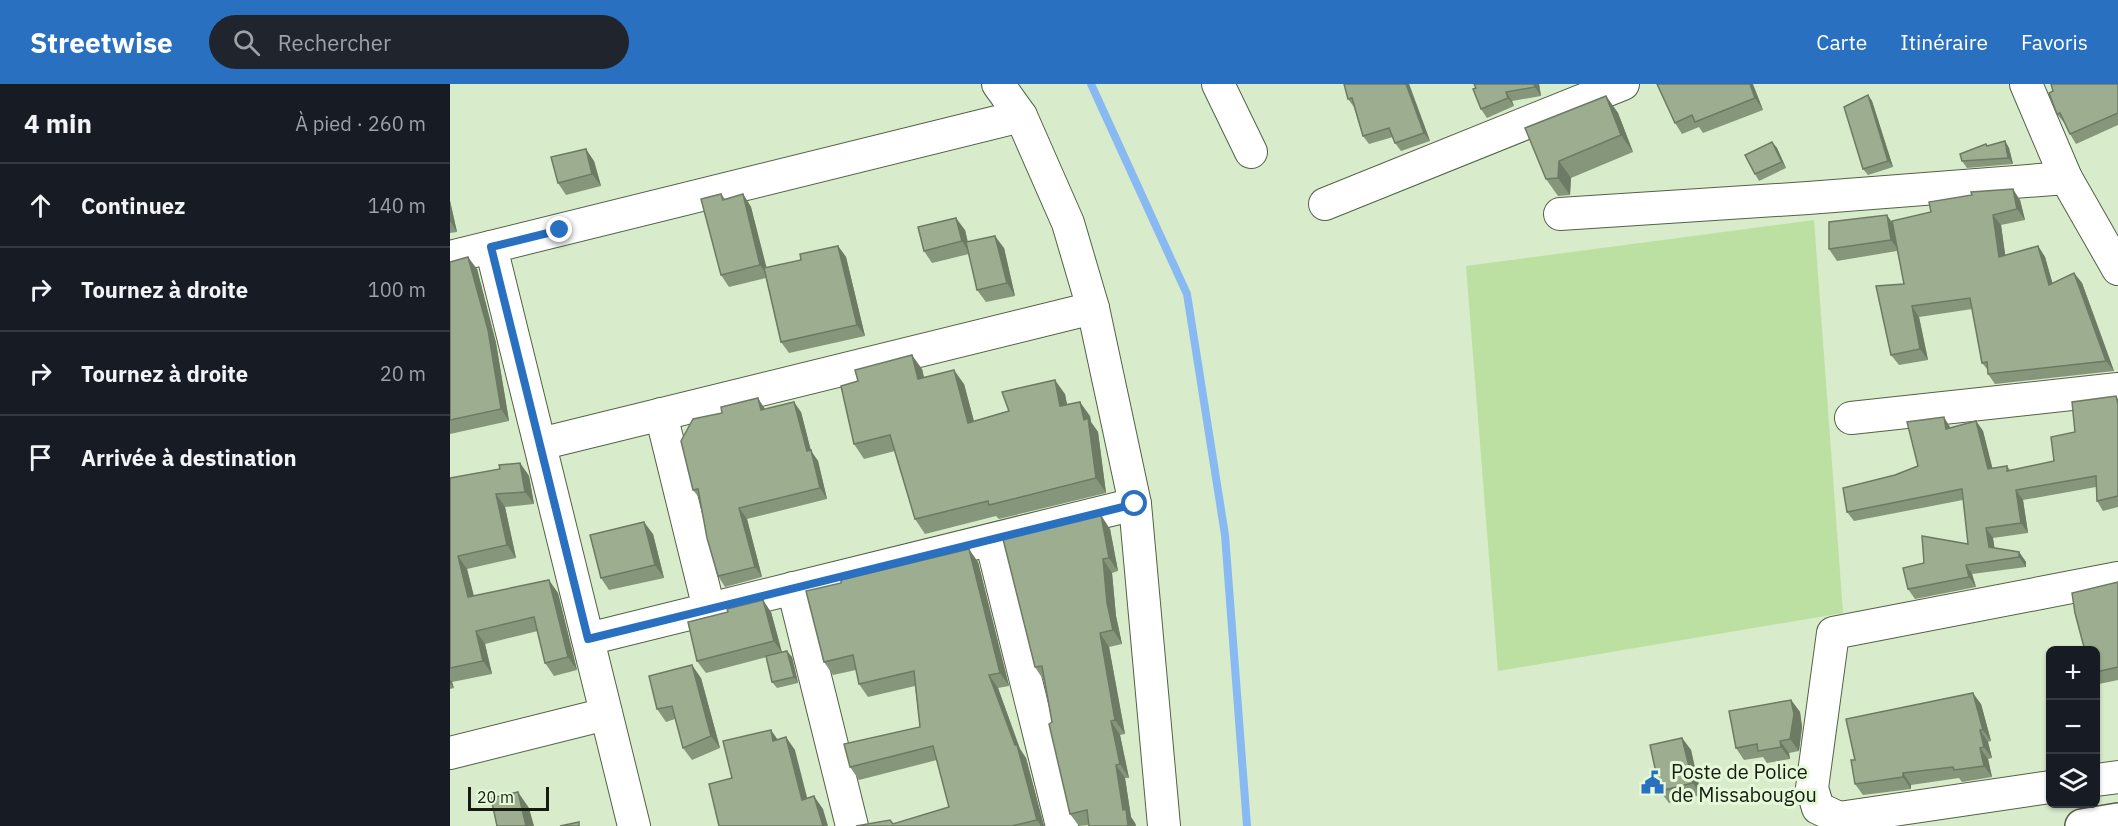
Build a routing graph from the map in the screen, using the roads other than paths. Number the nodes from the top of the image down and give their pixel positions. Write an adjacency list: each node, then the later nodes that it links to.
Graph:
1 (998, 84): 5 (street)
2 (1218, 84): 6 (street)
3 (1623, 84): 8 (street)
4 (2026, 84): 7 (street)
5 (1022, 116): 10 (street); 13 (street)
6 (1251, 152)
7 (2066, 178): 9 (street); 12 (street)
8 (1325, 204)
9 (1560, 214)
10 (491, 247): 11 (street); 17 (street)
11 (450, 257)
12 (2118, 269)
13 (1093, 308): 15 (street); 18 (street)
14 (2118, 389): 16 (street)
15 (661, 414): 17 (street); 22 (street)
16 (1851, 418)
17 (540, 444): 23 (street)
18 (1135, 504): 19 (street); 33 (street)
19 (991, 540): 21 (street); 32 (street)
20 (2118, 578): 28 (street)
21 (793, 588): 22 (street); 31 (street)
22 (709, 609): 23 (street)
23 (588, 639): 24 (street)
24 (606, 714): 25 (street); 30 (street)
25 (450, 753)
26 (2118, 777): 27 (street)
27 (2100, 779)
28 (2046, 788)
29 (2118, 819): 34 (main road)
30 (634, 826)
31 (852, 826)
32 (1062, 826)
33 (1164, 826)
34 (2082, 826)

